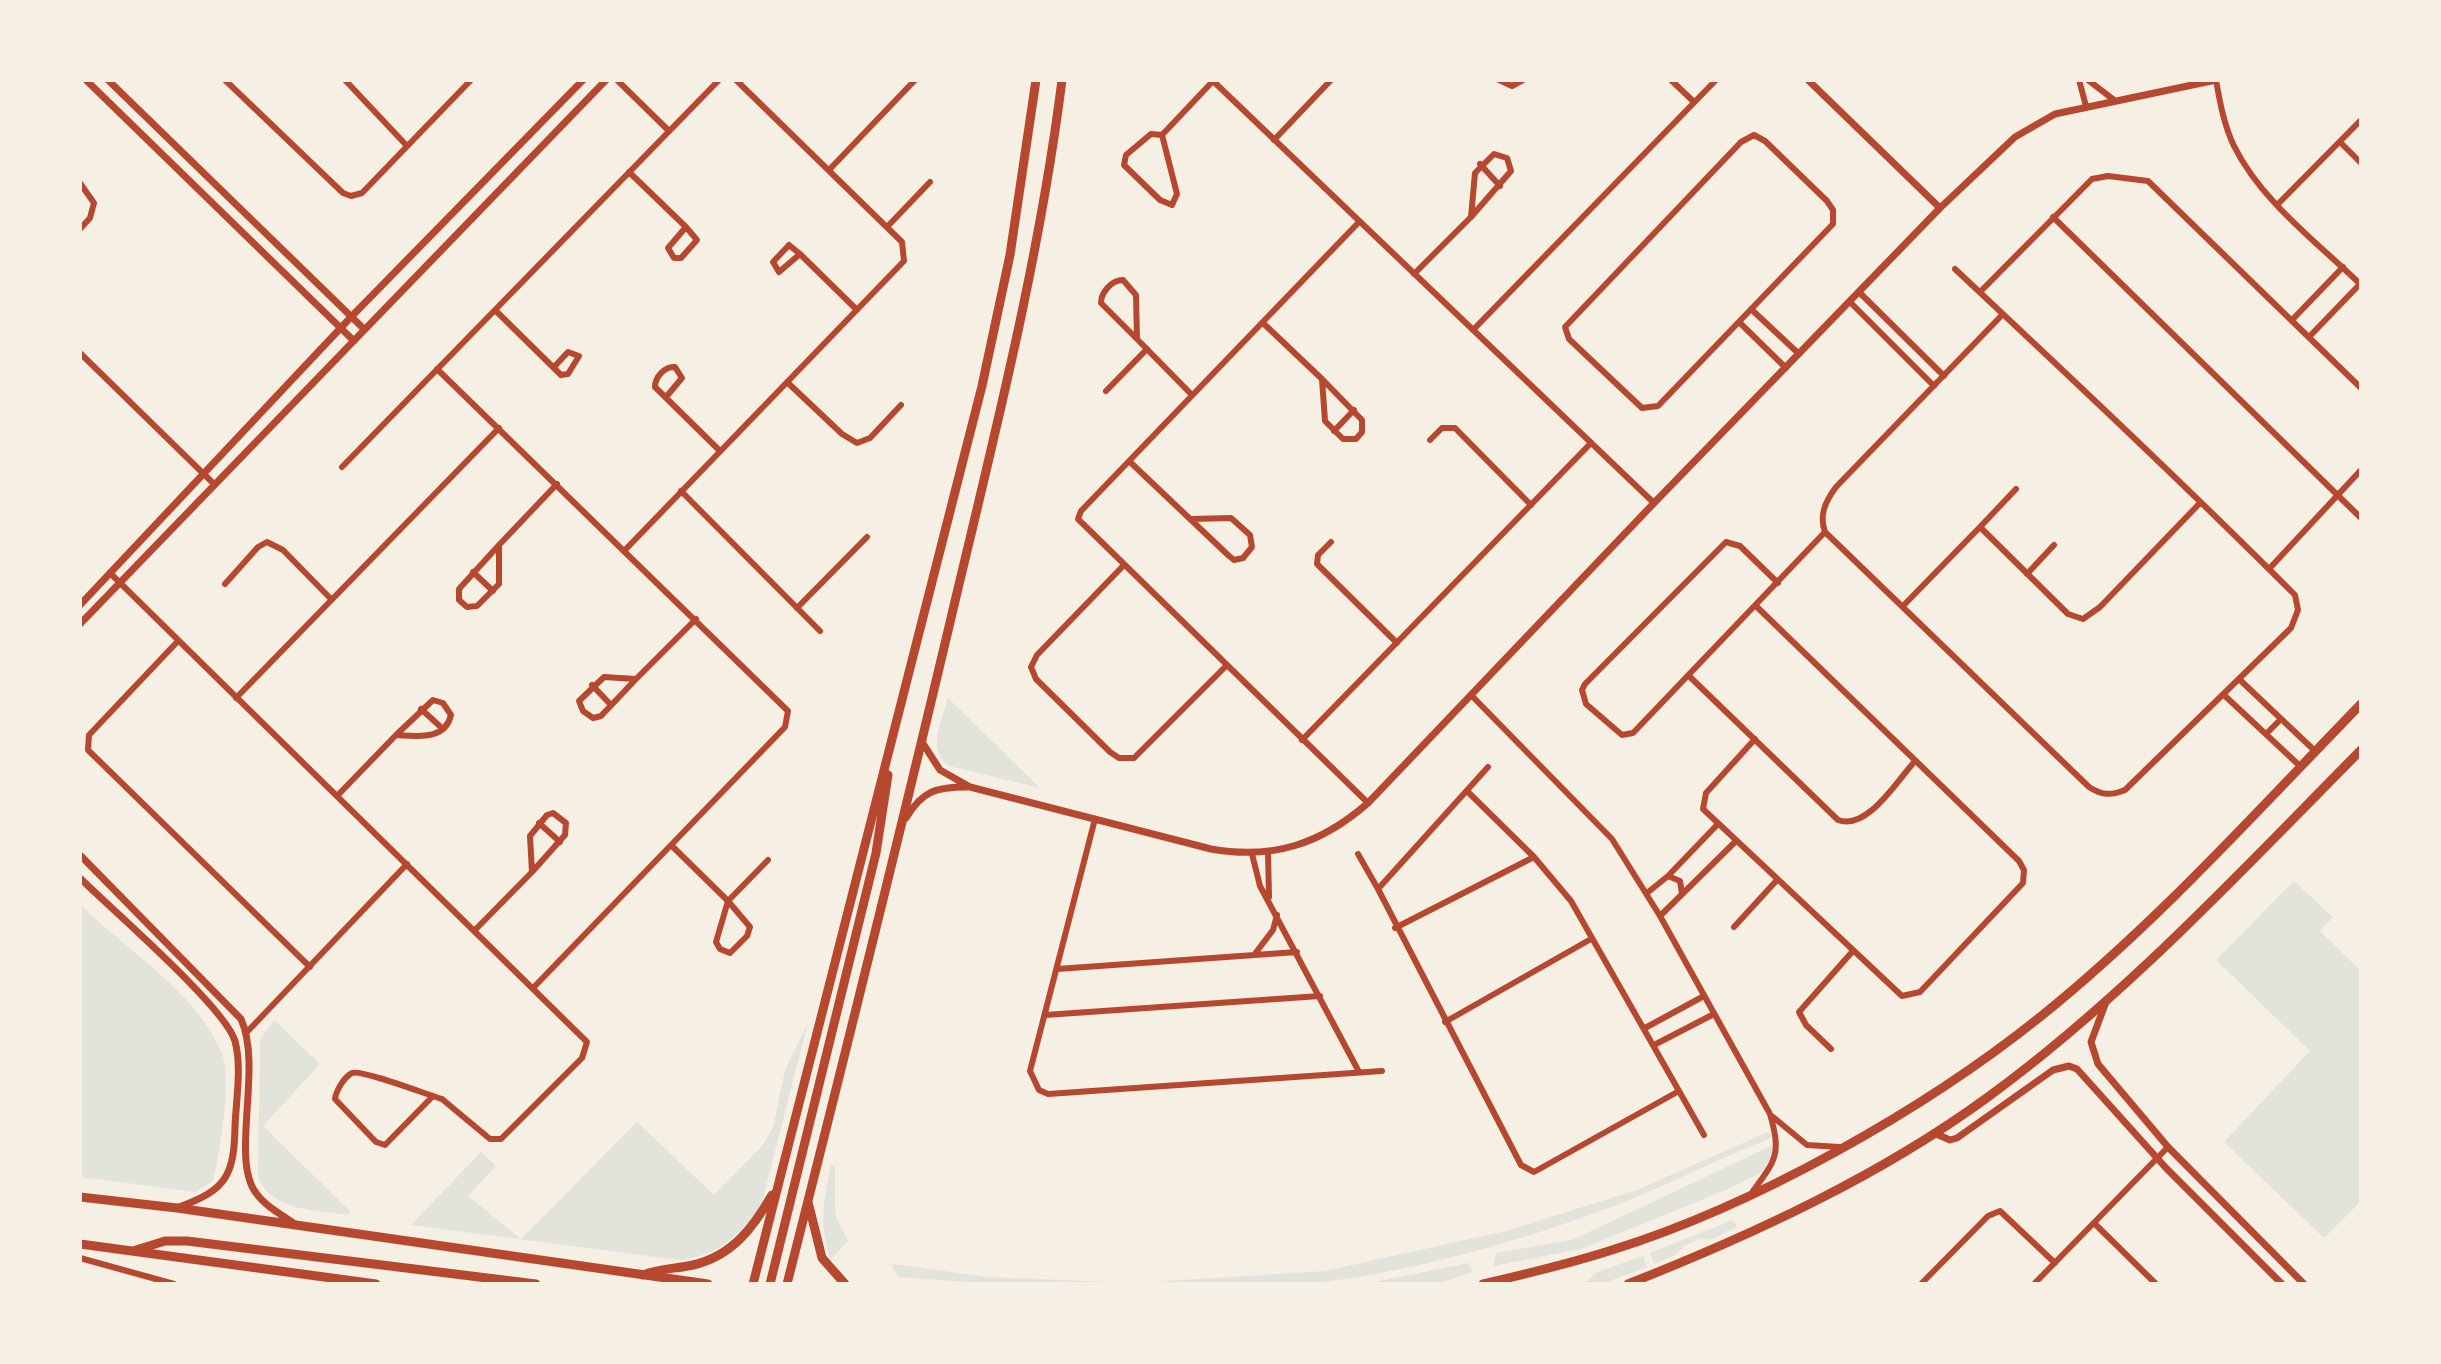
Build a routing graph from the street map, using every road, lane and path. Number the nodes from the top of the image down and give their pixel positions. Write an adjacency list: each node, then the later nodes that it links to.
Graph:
1 (86, 80): 64 (street)
2 (108, 80): 60 (street)
3 (225, 80): 32 (street)
4 (345, 80): 32 (street)
5 (471, 80): 32 (street)
6 (583, 80): 60 (street)
7 (606, 80): 65 (street)
8 (617, 80): 28 (street)
9 (719, 80): 28 (street)
10 (736, 80): 35 (street)
11 (915, 80): 35 (street)
12 (1036, 80): 152 (main road)
13 (1062, 80): 148 (main road)
14 (1331, 80): 30 (street)
15 (1499, 80): 16 (street)
16 (1523, 80)
17 (1671, 80): 25 (street)
18 (1716, 80): 25 (street)
19 (1808, 80): 41 (street)
20 (2079, 80): 26 (street)
21 (2088, 80): 24 (street)
22 (2216, 80): 24 (street); 40 (street)
23 (1213, 81): 29 (street); 30 (street)
24 (2114, 100): 26 (street)
25 (1694, 102): 66 (street)
26 (2086, 106): 41 (street)
27 (2361, 120): 31 (street)
28 (669, 131): 36 (street)
29 (1162, 135): 29 (street)
30 (1274, 140): 44 (street)
31 (2340, 142): 33 (street); 40 (street)
32 (407, 146)
33 (2361, 163)
34 (1480, 164): 39 (street); 39 (street); 42 (street)
35 (829, 170): 46 (street)
36 (629, 172): 45 (street); 57 (street)
37 (930, 182): 46 (street)
38 (80, 183): 47 (street)
39 (1500, 186): 42 (street)
40 (2278, 204): 49 (street)
41 (1940, 208): 53 (street)
42 (1471, 217): 51 (street)
43 (2053, 217): 54 (street); 61 (street); 99 (street)
44 (1359, 222): 51 (street); 63 (street)
45 (686, 227): 45 (street)
46 (887, 227): 58 (street)
47 (80, 229)
48 (800, 254): 48 (street); 58 (street)
49 (2343, 267): 52 (street); 61 (street)
50 (1955, 269): 54 (street)
51 (1414, 274): 66 (street)
52 (2360, 284): 67 (street)
53 (1859, 292): 55 (street); 76 (street)
54 (1980, 292): 59 (street)
55 (1850, 302): 72 (street); 79 (street)
56 (1751, 309): 62 (street); 62 (street); 72 (street)
57 (495, 310): 73 (street); 75 (street)
58 (857, 310): 78 (street)
59 (2003, 314): 76 (street); 101 (street)
60 (351, 317): 64 (street); 65 (street)
61 (2292, 320): 67 (street)
62 (1739, 322): 74 (street)
63 (1263, 323): 77 (street); 82 (street)
64 (340, 328): 69 (street); 94 (street)
65 (364, 329): 69 (street)
66 (1473, 330): 89 (street)
67 (2309, 337): 80 (street)
68 (1137, 339): 68 (street); 70 (street)
69 (354, 341): 95 (street)
70 (1147, 349): 81 (street); 82 (street)
71 (80, 353): 94 (street)
72 (1799, 354): 74 (street)
73 (554, 367)
74 (1786, 368): 100 (street)
75 (437, 369): 86 (street); 92 (street)
76 (1944, 376): 79 (street)
77 (1322, 379): 85 (street); 87 (street)
78 (787, 382): 84 (street); 90 (street)
79 (1934, 386): 106 (street)
80 (2361, 388)
81 (1106, 391)
82 (1192, 395): 91 (street)
83 (666, 397): 83 (street); 90 (street)
84 (901, 405)
85 (1354, 410): 87 (street); 87 (street)
86 (499, 428): 96 (street); 121 (street)
87 (1334, 431)
88 (1430, 440): 102 (street)
89 (1591, 443): 100 (street); 102 (street)
90 (720, 451): 98 (street)
91 (1129, 461): 104 (street); 112 (street)
92 (342, 467)
93 (2361, 470): 99 (street)
94 (204, 473): 95 (street); 115 (street)
95 (214, 484): 117 (street)
96 (557, 484): 109 (street); 111 (street)
97 (2016, 489): 105 (street)
98 (681, 491): 111 (street); 125 (street)
99 (2337, 495): 103 (street); 113 (street)
100 (1654, 503): 136 (street)
101 (2199, 504): 113 (street); 116 (street)
102 (1531, 505): 130 (street)
103 (2361, 518)
104 (1191, 519): 104 (street)
105 (1980, 527): 116 (street); 124 (street)
106 (1825, 532): 118 (street); 124 (street)
107 (867, 537): 125 (street)
108 (1331, 542): 130 (street)
109 (499, 545): 114 (street); 120 (street)
110 (2054, 545): 116 (street)
111 (625, 550): 126 (street)
112 (1123, 566): 131 (street); 131 (street)
113 (2269, 569): 134 (street)
114 (473, 572): 120 (street); 120 (street)
115 (110, 573): 117 (street); 122 (street)
116 (2027, 574)
117 (120, 583): 127 (street); 129 (street)
118 (1778, 583): 123 (street); 132 (street)
119 (225, 584): 121 (street)
120 (493, 591)
121 (331, 599): 138 (street)
122 (80, 605)
123 (1756, 606): 132 (street); 151 (street)
124 (1903, 606): 137 (street)
125 (797, 608): 128 (street)
126 (696, 619): 133 (street); 165 (street)
127 (80, 624)
128 (820, 631)
129 (178, 641): 138 (street); 191 (street)
130 (1397, 643): 147 (street)
131 (1226, 666): 147 (street)
132 (1689, 676): 146 (street)
133 (636, 679): 135 (street); 140 (street)
134 (2239, 679): 137 (street); 142 (street)
135 (592, 685): 140 (street); 140 (street)
136 (1471, 695): 158 (street); 178 (street)
137 (2224, 695): 144 (street)
138 (236, 698): 157 (street)
139 (2361, 704): 150 (main road)
140 (611, 705)
141 (421, 709): 143 (street); 143 (street); 145 (street)
142 (2281, 719): 144 (street); 150 (street)
143 (443, 729): 145 (street)
144 (2266, 734): 154 (street)
145 (396, 735): 157 (street)
146 (1755, 739): 151 (street); 162 (street)
147 (1302, 740): 158 (street)
148 (922, 742): 155 (street); 161 (main road)
149 (2361, 750): 196 (main road)
150 (2315, 751): 154 (main road)
151 (1915, 761): 189 (street)
152 (888, 763): 214 (main road); 232 (main road)
153 (1488, 767): 156 (street)
154 (2301, 767): 211 (main road)
155 (970, 787): 159 (street); 161 (street)
156 (1467, 791): 170 (street); 177 (street)
157 (337, 796): 172 (street)
158 (1368, 803): 166 (street)
159 (1095, 819): 167 (street); 192 (street)
160 (539, 823): 163 (street); 163 (street); 173 (street)
161 (903, 823): 217 (main road)
162 (1717, 825): 164 (street); 174 (street)
163 (560, 842): 173 (street)
164 (1735, 842): 176 (street); 179 (street)
165 (671, 845): 181 (street); 193 (street)
166 (1268, 853): 167 (street); 180 (street)
167 (1252, 854): 180 (street)
168 (1358, 854): 177 (street)
169 (80, 855): 201 (street)
170 (1534, 857): 185 (street); 187 (street)
171 (768, 860): 181 (street)
172 (407, 864): 186 (street); 191 (street)
173 (532, 872): 186 (street)
174 (1668, 876): 178 (street); 179 (street)
175 (80, 878): 218 (street)
176 (1777, 880): 184 (street); 189 (street)
177 (1378, 889): 185 (street)
178 (1647, 893): 183 (street)
179 (1682, 894): 183 (street)
180 (1269, 897): 182 (street)
181 (728, 901): 181 (street)
182 (1277, 915): 188 (street); 190 (street)
183 (1660, 916): 195 (street)
184 (1734, 927)
185 (1395, 928): 199 (street)
186 (475, 930): 193 (street)
187 (1591, 939): 199 (street); 200 (street)
188 (1297, 952): 190 (street); 194 (street)
189 (1852, 952): 203 (street)
190 (1254, 955): 192 (street)
191 (310, 967): 201 (street)
192 (1057, 969): 198 (street)
193 (534, 987): 207 (street)
194 (1320, 996): 198 (street); 204 (street)
195 (1704, 996): 197 (street); 200 (street)
196 (2106, 1002): 209 (main road); 212 (street)
197 (1714, 1014): 202 (street); 208 (street)
198 (1045, 1015): 204 (street)
199 (1445, 1022): 206 (street)
200 (1645, 1028): 202 (street)
201 (247, 1032): 220 (street)
202 (1654, 1045): 206 (street)
203 (1831, 1049)
204 (1358, 1070): 205 (street)
205 (1382, 1071)
206 (1679, 1091): 210 (street)
207 (433, 1096): 207 (street)
208 (1770, 1114): 211 (street); 215 (street)
209 (1934, 1133): 213 (street); 236 (main road)
210 (1704, 1135)
211 (1839, 1147): 215 (main road)
212 (2168, 1147): 213 (street); 241 (street)
213 (2158, 1158): 219 (street); 240 (street)
214 (779, 1181): 225 (main road); 231 (main road)
215 (1751, 1195): 235 (main road)
216 (80, 1197): 218 (main road)
217 (808, 1201): 233 (main road); 234 (main road)
218 (177, 1208): 220 (main road)
219 (2094, 1223): 224 (street); 239 (street)
220 (300, 1228): 225 (main road)
221 (80, 1244): 222 (main road)
222 (136, 1250): 228 (main road); 229 (main road)
223 (80, 1258): 226 (street)
224 (2055, 1263): 237 (street); 238 (street)
225 (643, 1275): 230 (main road)
226 (151, 1281): 227 (street)
227 (174, 1284)
228 (376, 1284)
229 (536, 1284)
230 (708, 1284)
231 (753, 1284)
232 (770, 1284)
233 (787, 1284)
234 (845, 1284)
235 (1483, 1284)
236 (1628, 1284)
237 (1921, 1284)
238 (2034, 1284)
239 (2156, 1284)
240 (2282, 1284)
241 (2304, 1284)

